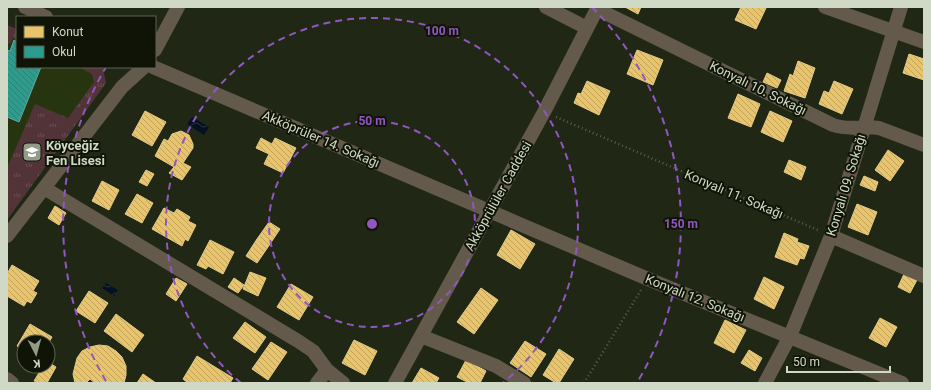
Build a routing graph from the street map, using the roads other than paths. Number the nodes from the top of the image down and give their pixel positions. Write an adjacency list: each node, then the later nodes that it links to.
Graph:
1 (25, 7): 7 (street)
2 (178, 7): 11 (street)
3 (546, 7): 8 (street)
4 (825, 7): 9 (street)
5 (901, 7): 9 (street, Konyalı 09. Sokağı)
6 (598, 8): 8 (street, Akköprülüler Caddesi); 14 (street, Konyalı 10. Sokağı)
7 (44, 16)
8 (587, 28): 17 (street, Akköprülüler Caddesi)
9 (894, 31): 10 (street); 14 (street, Konyalı 09. Sokağı)
10 (924, 42)
11 (156, 48)
12 (143, 68): 16 (street)
13 (155, 68): 17 (street, Akköprüler 14. Sokağı)
14 (864, 128): 15 (street, Konyalı 10. Sokağı); 19 (street, Konyalı 09. Sokağı)
15 (924, 145)
16 (44, 188): 18 (street); 23 (street)
17 (490, 211): 21 (street, Akköprülüler Caddesi); 22 (street, Konyalı 12. Sokağı)
18 (7, 236)
19 (831, 236): 20 (street); 22 (street, Konyalı 09. Sokağı)
20 (924, 276)
21 (421, 336): 28 (street, Akköprülüler Caddesi); 29 (street)
22 (790, 336): 30 (street, Konyalı 09. Sokağı); 31 (street, Konyalı 12. Sokağı)
23 (327, 370): 26 (street); 27 (street)
24 (7, 379): 25 (street)
25 (12, 383)
26 (317, 383)
27 (343, 383)
28 (395, 383)
29 (524, 383)
30 (765, 383)
31 (902, 383)

